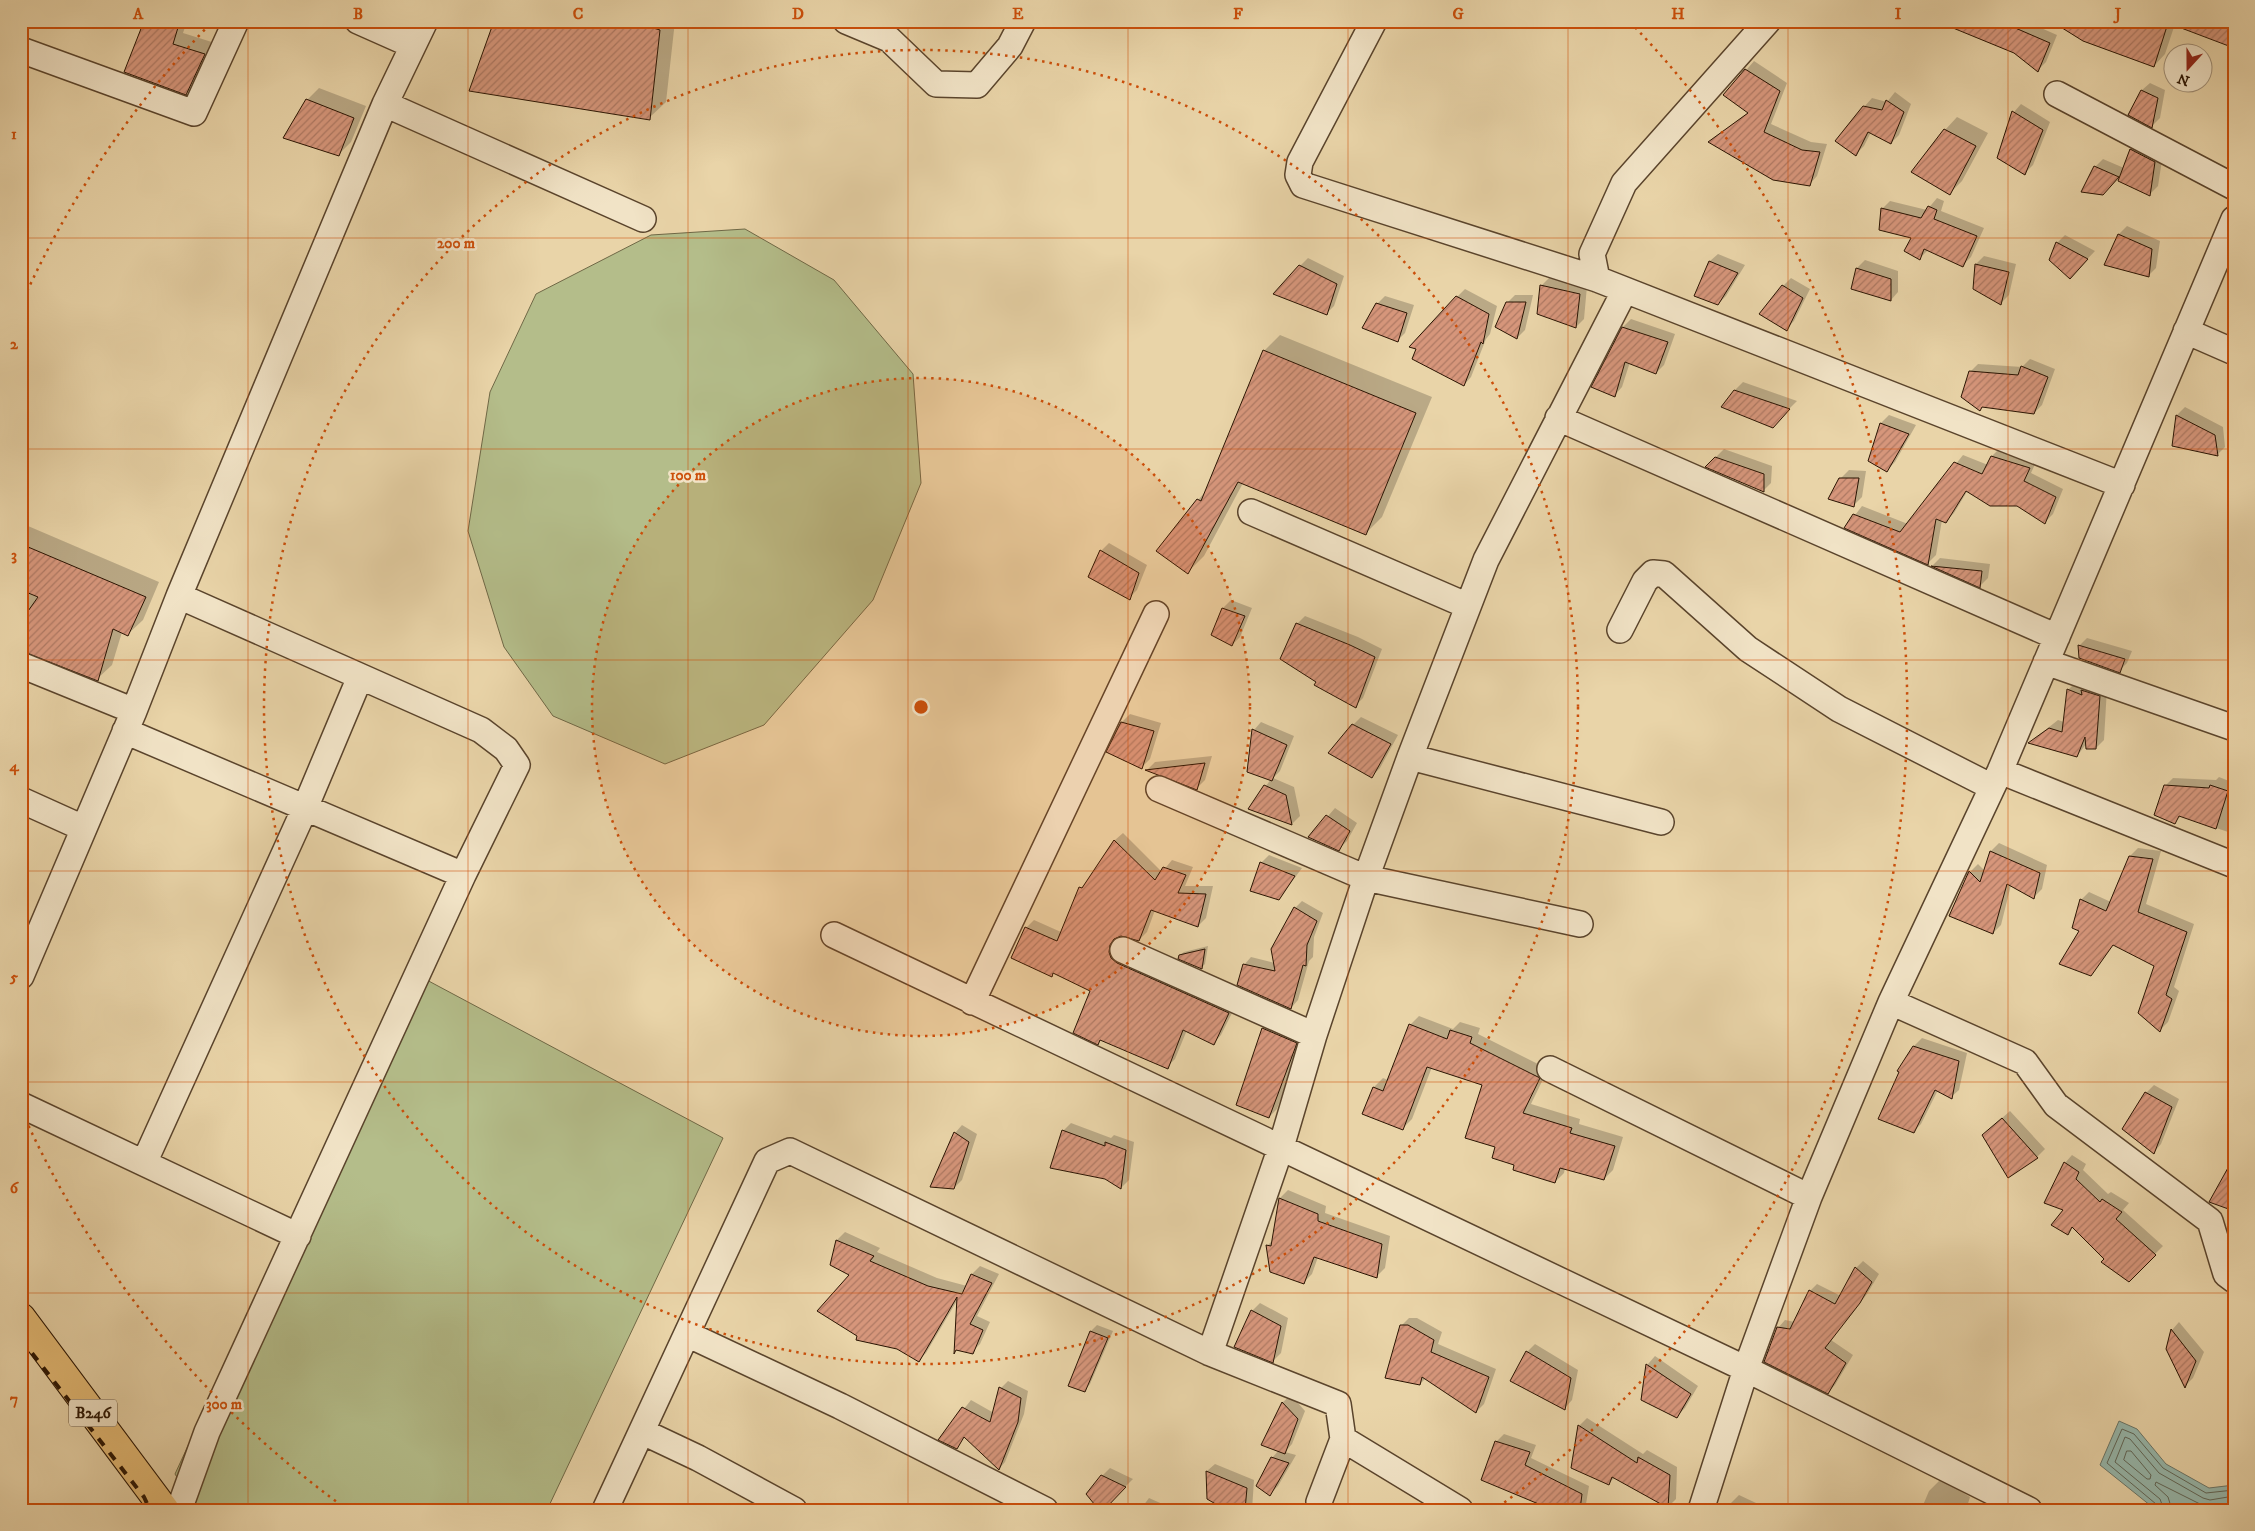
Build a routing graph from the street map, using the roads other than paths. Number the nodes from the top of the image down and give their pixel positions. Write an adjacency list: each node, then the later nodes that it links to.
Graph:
1 (236, 21): 9 (street)
2 (358, 21): 8 (street)
3 (425, 21): 8 (street)
4 (846, 21): 5 (street)
5 (1023, 21)
6 (1374, 21): 15 (street)
7 (1768, 21): 15 (street)
8 (412, 45): 11 (street)
9 (21, 50)
10 (2057, 94): 12 (street)
11 (385, 104): 13 (street); 22 (street)
12 (2234, 187)
13 (643, 219)
14 (2234, 219): 17 (street)
15 (1597, 279): 16 (street)
16 (1625, 290): 19 (street); 20 (street)
17 (2186, 331): 18 (street); 20 (street)
18 (2234, 352)
19 (1558, 418): 23 (street); 26 (street)
20 (2122, 485): 26 (street)
21 (1251, 512): 23 (street)
22 (179, 596): 29 (street); 30 (street)
23 (1468, 606): 32 (street)
24 (1156, 614): 47 (street)
25 (1620, 630): 33 (street)
26 (2057, 637): 27 (street)
27 (2046, 662): 31 (street); 33 (street)
28 (21, 665): 30 (street)
29 (360, 677): 36 (street); 40 (street)
30 (129, 721): 36 (street); 38 (street)
31 (2234, 728)
32 (1410, 757): 37 (street); 41 (street)
33 (1996, 779): 39 (street); 48 (street)
34 (1159, 789): 41 (street)
35 (21, 800): 38 (street)
36 (305, 808): 40 (street); 53 (street)
37 (1661, 822)
38 (82, 828): 44 (street)
39 (2234, 865)
40 (463, 875): 55 (street)
41 (1366, 878): 42 (street); 49 (street)
42 (1580, 924)
43 (834, 935): 47 (street)
44 (27, 945): 46 (street)
45 (1123, 950): 49 (street)
46 (21, 976)
47 (972, 1002): 52 (street)
48 (1890, 1002): 54 (street); 56 (street)
49 (1314, 1035): 52 (street)
50 (1550, 1070): 54 (street)
51 (21, 1105): 53 (street)
52 (1281, 1147): 59 (street); 60 (street)
53 (144, 1163): 55 (street)
54 (1809, 1197): 60 (street)
55 (298, 1236): 65 (street)
56 (2234, 1280)
57 (21, 1317): 64 (main road, B246)
58 (687, 1334): 59 (street); 61 (street); 68 (street)
59 (1210, 1353): 62 (street)
60 (1746, 1369): 70 (street); 71 (street)
61 (643, 1432): 66 (street); 67 (street)
62 (1343, 1439): 63 (street); 69 (street)
63 (1319, 1502)
64 (165, 1510)
65 (179, 1510)
66 (605, 1510)
67 (794, 1510)
68 (1045, 1510)
69 (1460, 1510)
70 (1700, 1510)
71 (2029, 1510)

